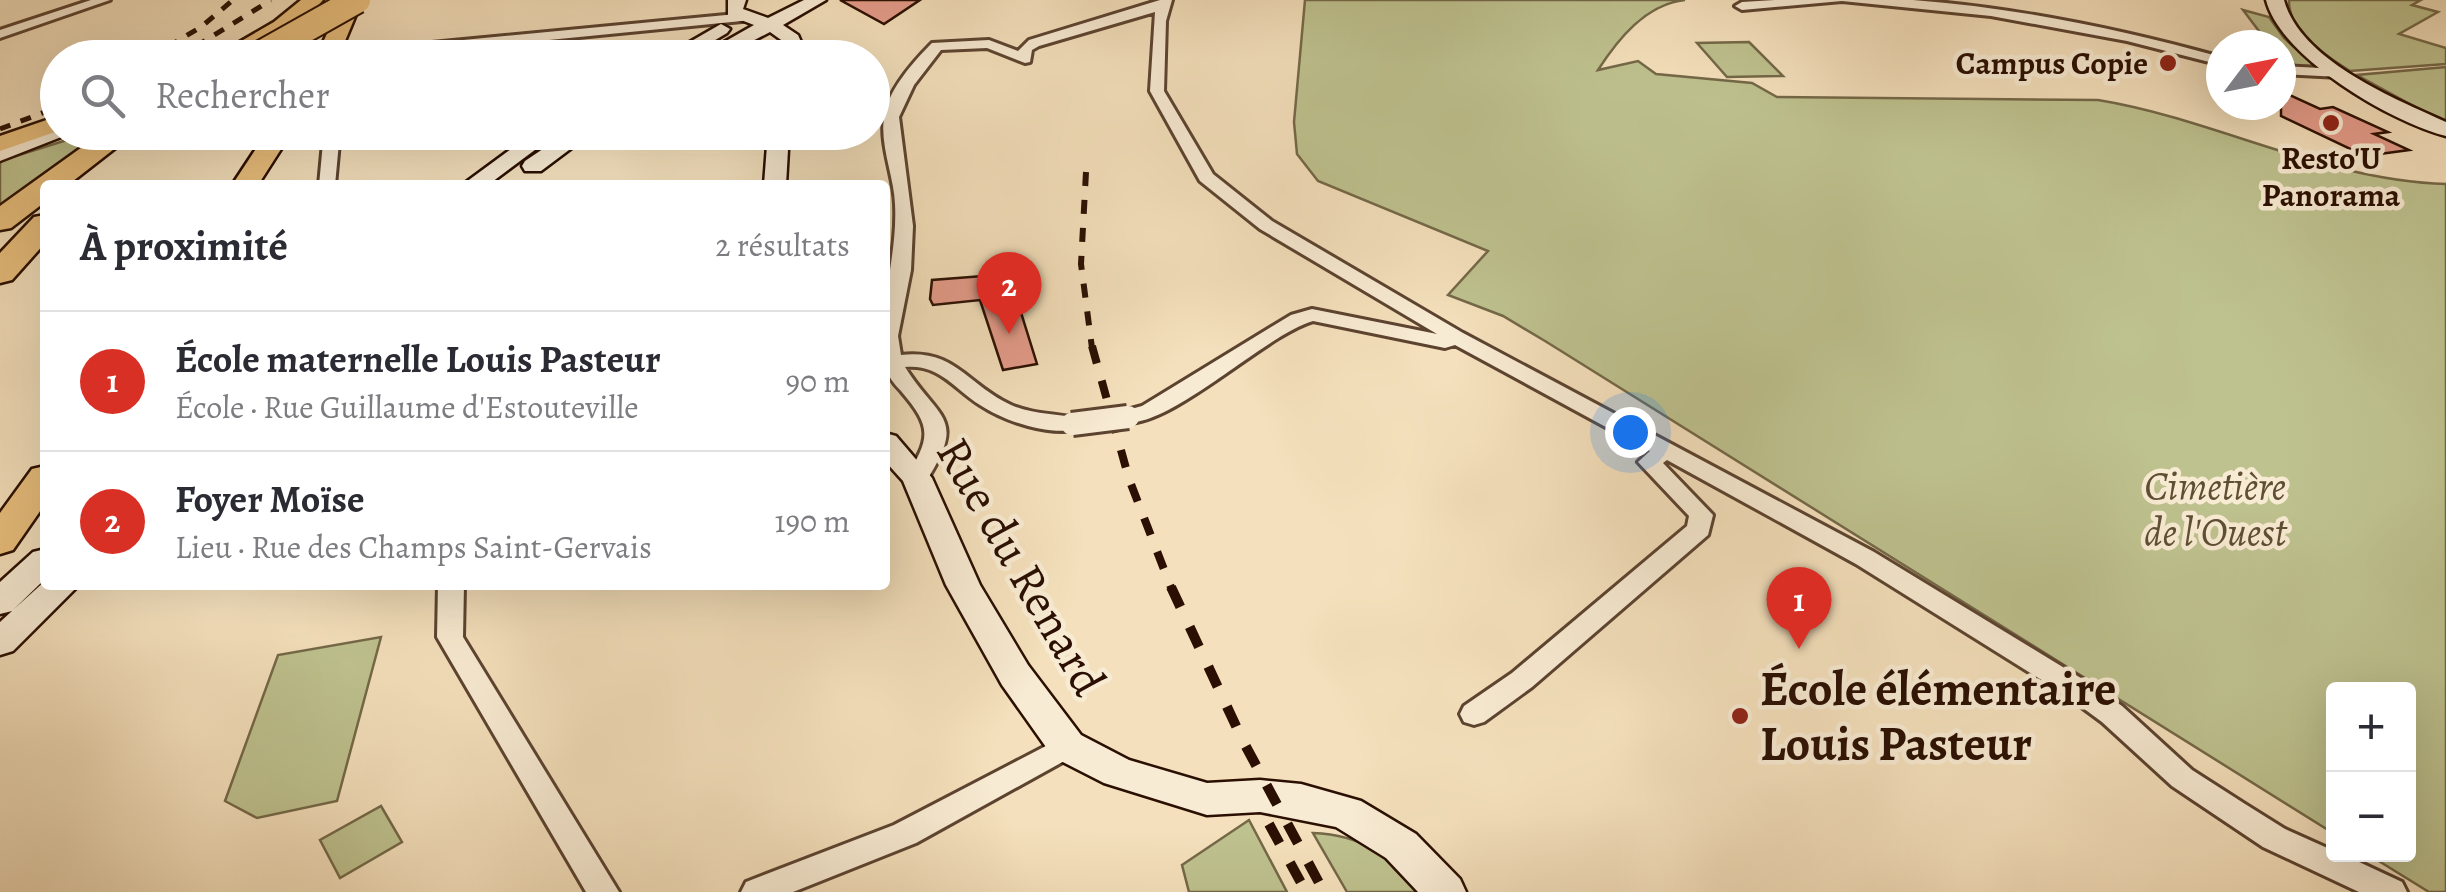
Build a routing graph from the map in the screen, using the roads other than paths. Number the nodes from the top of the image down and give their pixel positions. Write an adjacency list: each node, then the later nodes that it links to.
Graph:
1 (104, 0): 14 (street)
2 (313, 0): 16 (main road)
3 (339, 0): 17 (highway)
4 (355, 0): 15 (main road); 18 (highway, bridge)
5 (376, 0): 15 (main road)
6 (782, 0): 13 (street)
7 (817, 0): 13 (street)
8 (1837, 0): 12 (street)
9 (1848, 0): 24 (street)
10 (2275, 0): 26 (street)
11 (1164, 3): 51 (street); 52 (street)
12 (1742, 6)
13 (753, 15): 20 (street); 21 (street); 22 (street); 23 (street)
14 (0, 34)
15 (338, 34): 19 (main road)
16 (256, 40)
17 (268, 40)
18 (285, 40)
19 (335, 40)
20 (499, 40)
21 (706, 40)
22 (725, 40)
23 (792, 40)
24 (2206, 57)
25 (2296, 71): 26 (street)
26 (2340, 73): 28 (street)
27 (40, 129): 30 (main road)
28 (2446, 130)
29 (40, 138): 30 (street)
30 (0, 149)
31 (268, 150): 38 (main road)
32 (330, 150): 39 (street)
33 (524, 150): 40 (street)
34 (556, 150): 41 (street)
35 (778, 150): 42 (street)
36 (102, 161): 37 (highway)
37 (65, 180)
38 (248, 180)
39 (327, 180)
40 (480, 180)
41 (513, 180)
42 (775, 180)
43 (40, 194): 46 (highway)
44 (40, 197): 48 (highway)
45 (40, 220): 49 (highway)
46 (0, 221)
47 (40, 229): 50 (highway)
48 (0, 236)
49 (0, 261)
50 (0, 273)
51 (890, 332)
52 (1456, 337): 54 (street, bridge); 56 (street)
53 (890, 352): 54 (street)
54 (892, 362): 57 (street)
55 (890, 448): 57 (street, Rue du Renard)
56 (1667, 450): 65 (street); 70 (street)
57 (917, 478): 66 (street, Rue du Renard)
58 (40, 483): 59 (main road)
59 (0, 541)
60 (40, 565): 63 (street)
61 (57, 590): 64 (street)
62 (450, 590): 67 (street)
63 (0, 602)
64 (0, 642)
65 (1474, 714)
66 (1067, 746): 68 (street); 69 (street, Rue du Renard)
67 (603, 892)
68 (757, 892)
69 (1445, 892)
70 (2391, 892)

